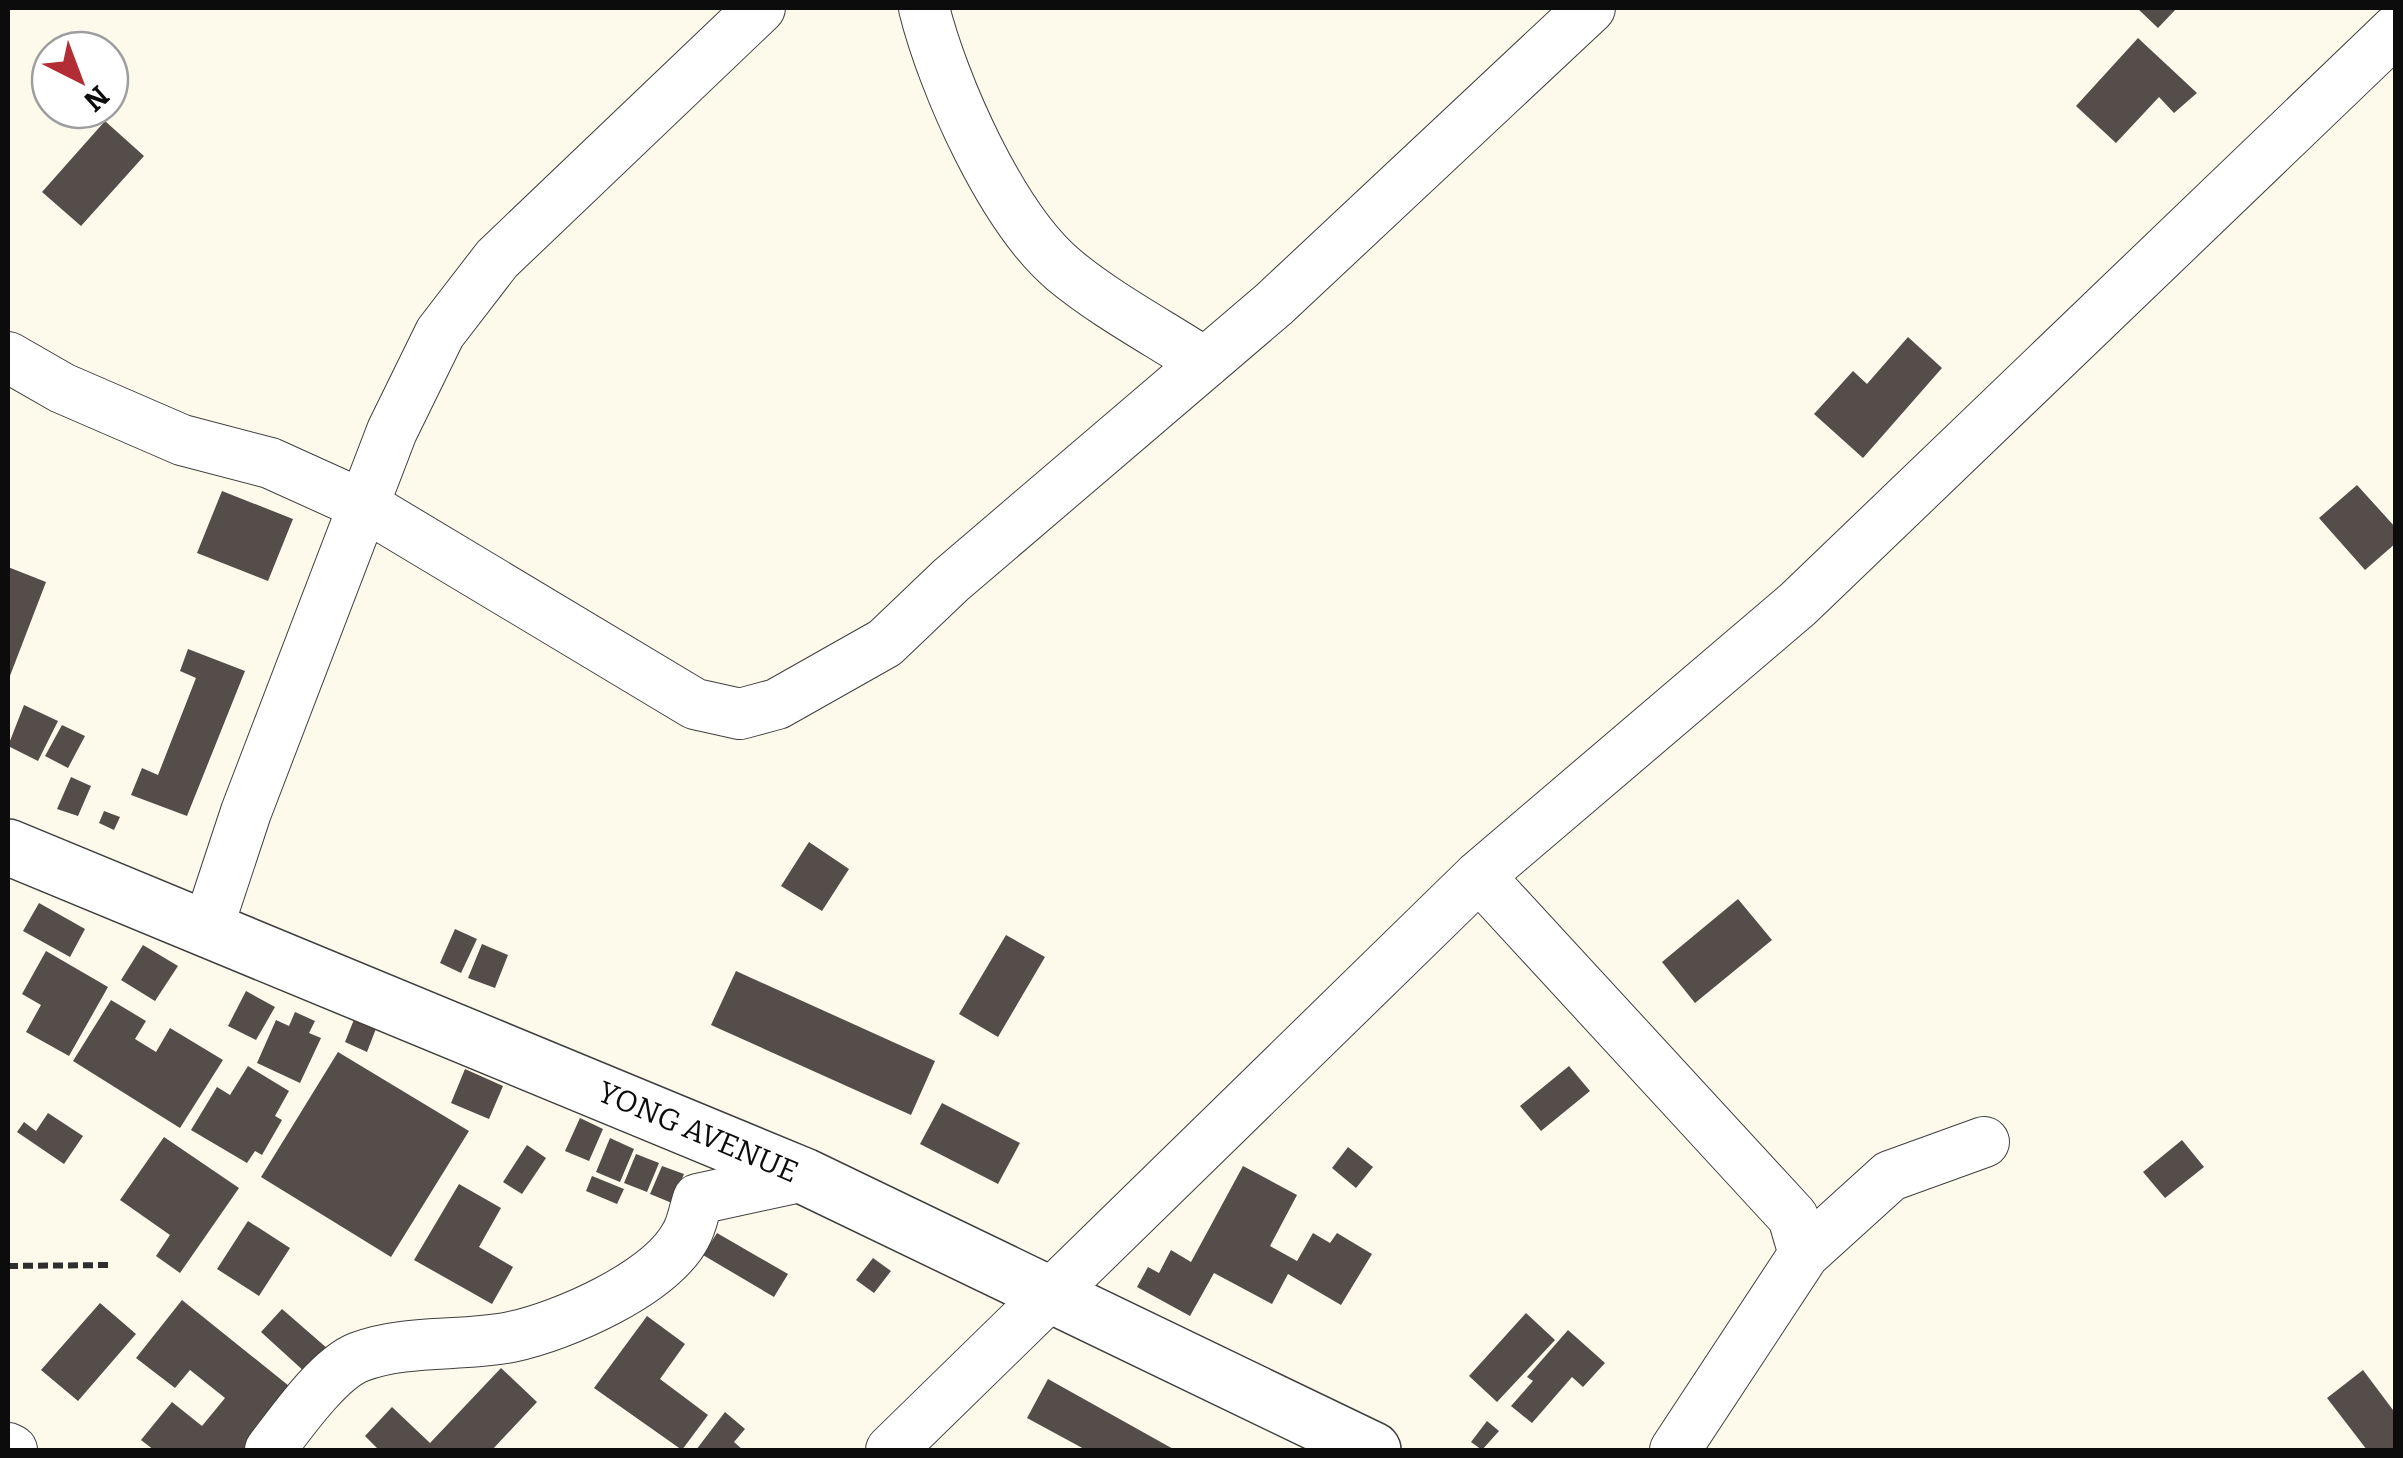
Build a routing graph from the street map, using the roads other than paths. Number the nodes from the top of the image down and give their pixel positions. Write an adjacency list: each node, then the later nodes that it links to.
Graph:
1 (760, 8): 7 (street)
2 (924, 8): 6 (street)
3 (1590, 8): 6 (street)
4 (2396, 30): 9 (street)
5 (8, 357): 7 (street)
6 (1205, 364): 7 (street)
7 (365, 506): 10 (street)
8 (8, 848): 10 (street, YONG AVENUE)
9 (1479, 876): 13 (street); 14 (street)
10 (207, 930): 12 (street, YONG AVENUE)
11 (1984, 1142): 13 (street)
12 (804, 1176): 14 (street, YONG AVENUE); 15 (street)
13 (1804, 1254): 18 (street)
14 (1051, 1295): 16 (street); 17 (street, YONG AVENUE)
15 (270, 1450)
16 (891, 1450)
17 (1373, 1450)
18 (1675, 1450)

